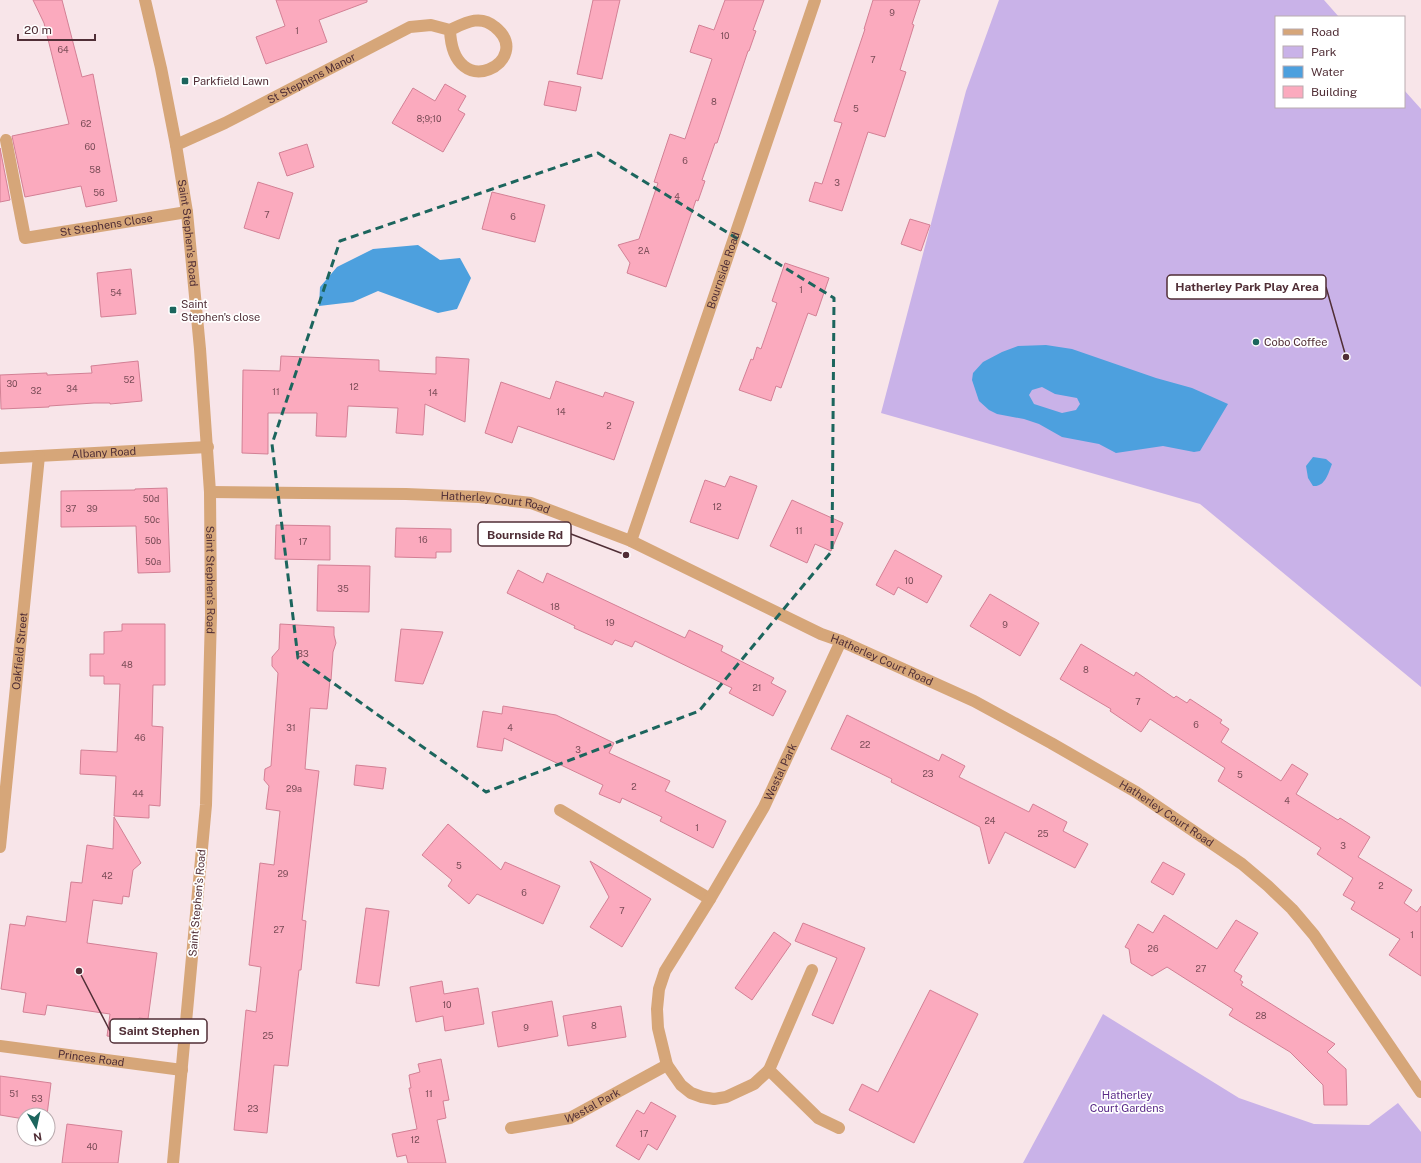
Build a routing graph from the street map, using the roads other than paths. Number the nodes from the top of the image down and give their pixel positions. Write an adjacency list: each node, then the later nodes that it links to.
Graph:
1 (145, 0): 5 (street, Saint Stephen's Road)
2 (815, 0): 11 (street, Bournside Road)
3 (450, 30): 3 (street); 5 (street, St Stephens Manor)
4 (6, 140): 6 (street, St Stephens Close)
5 (176, 145): 6 (street, Saint Stephen's Road)
6 (187, 212): 7 (street, Saint Stephen's Road)
7 (208, 447): 8 (street, Albany Road); 10 (street, Saint Stephen's Road)
8 (39, 456): 9 (street, Albany Road); 14 (street, Oakfield Street)
9 (0, 458)
10 (210, 492): 11 (street, Hatherley Court Road); 19 (street, Saint Stephen's Road)
11 (631, 541): 12 (street, Hatherley Court Road)
12 (841, 641): 15 (street, Westal Park); 21 (street, Hatherley Court Road)
13 (560, 810): 15 (street)
14 (0, 847)
15 (710, 899): 18 (street, Westal Park)
16 (812, 970): 20 (street, Westal Park)
17 (0, 1046): 19 (street, Princes Road)
18 (667, 1065): 20 (street, Westal Park); 22 (street, Westal Park)
19 (182, 1070): 24 (street, Saint Stephen's Road)
20 (769, 1070): 23 (street)
21 (1421, 1092)
22 (511, 1128)
23 (839, 1128)
24 (173, 1163)

